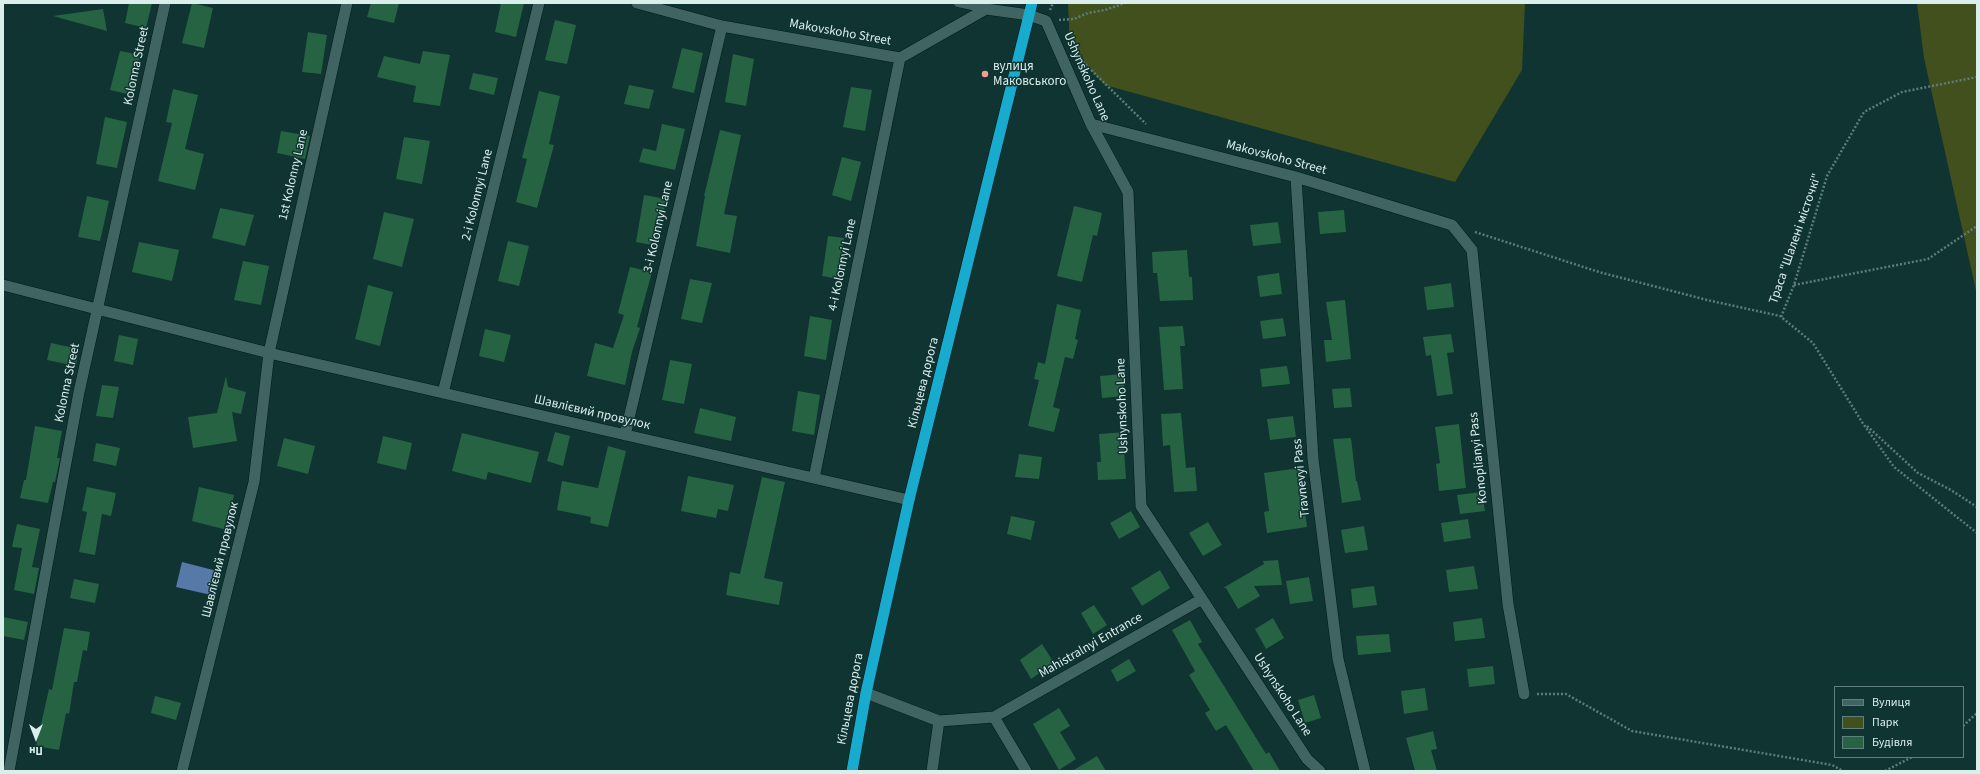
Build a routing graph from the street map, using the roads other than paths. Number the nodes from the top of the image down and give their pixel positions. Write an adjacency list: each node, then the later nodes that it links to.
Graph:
1 (165, 3): 17 (street, Kolonna Street)
2 (347, 3): 18 (street, 1st Kolonny Lane)
3 (539, 3): 19 (street, 2-i Kolonnyi Lane)
4 (637, 3): 11 (street, Makovskoho Street)
5 (958, 3): 8 (lane)
6 (1002, 3): 9 (lane)
7 (1032, 3): 10 (highway, Кільцева дорога)
8 (986, 9): 9 (street); 12 (street, Makovskoho Street)
9 (1010, 12): 10 (street)
10 (1029, 15): 13 (street, Ushynskoho Lane); 22 (highway, Кільцева дорога)
11 (722, 26): 12 (street, Makovskoho Street); 20 (street, 3-i Kolonnyi Lane)
12 (900, 58): 21 (street, 4-i Kolonnyi Lane)
13 (1091, 124): 14 (street, Makovskoho Street); 23 (street, Ushynskoho Lane)
14 (1296, 177): 15 (street, Makovskoho Street); 34 (street, Travnevyi Pass)
15 (1452, 225): 25 (street, Konoplianyi Pass)
16 (3, 285): 17 (street, Шавлієвий провулок)
17 (98, 309): 18 (street, Шавлієвий провулок); 28 (street, Kolonna Street)
18 (269, 353): 19 (street, Шавлієвий провулок); 29 (street, Шавлієвий провулок)
19 (443, 393): 20 (street, Шавлієвий провулок)
20 (625, 435): 21 (street, Шавлієвий провулок)
21 (814, 478): 22 (street, Шавлієвий провулок)
22 (909, 500): 24 (highway, Кільцева дорога)
23 (1202, 599): 26 (street, Mahistralnyi Entrance); 33 (street, Ushynskoho Lane)
24 (866, 693): 27 (street); 30 (highway, Кільцева дорога)
25 (1524, 694)
26 (994, 717): 27 (street); 32 (street)
27 (939, 720): 31 (street)
28 (9, 771)
29 (182, 771)
30 (852, 771)
31 (932, 771)
32 (1026, 771)
33 (1320, 771)
34 (1365, 771)

